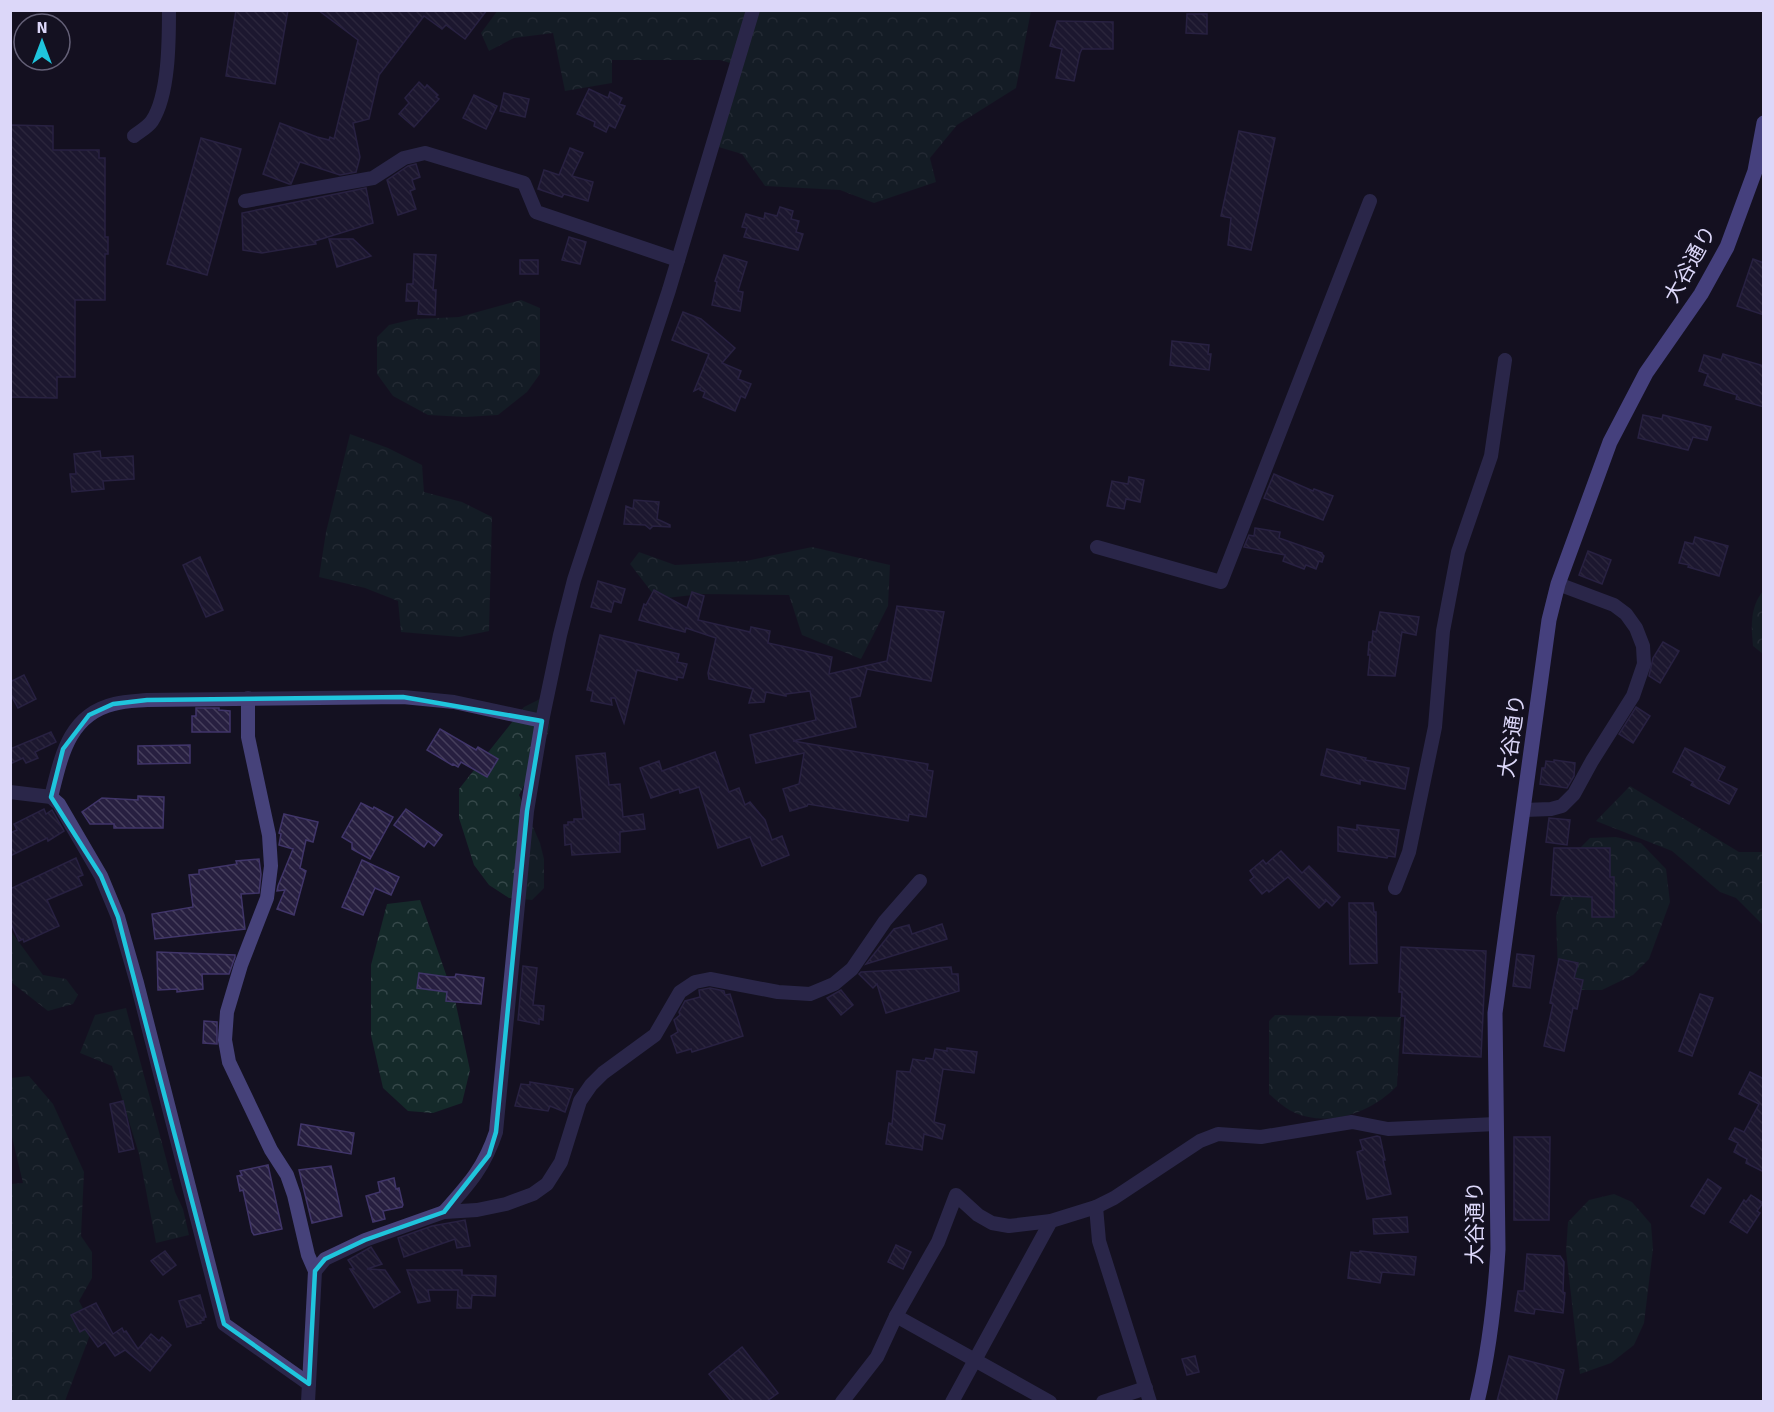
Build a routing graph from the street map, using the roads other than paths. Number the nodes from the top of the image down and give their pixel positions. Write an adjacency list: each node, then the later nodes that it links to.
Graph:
1 (169, 10): 4 (street)
2 (753, 10): 7 (street)
3 (1764, 123): 10 (street, 大谷通り)
4 (134, 136)
5 (244, 201): 7 (street)
6 (1370, 201): 9 (street)
7 (678, 260): 12 (street)
8 (1505, 360): 17 (street)
9 (1096, 547)
10 (1558, 584): 15 (street, 大谷通り); 15 (street)
11 (248, 698): 12 (street); 14 (street); 22 (street)
12 (542, 722): 20 (street)
13 (10, 792): 14 (street)
14 (51, 797): 25 (street)
15 (1523, 810): 18 (street, 大谷通り)
16 (920, 881): 20 (street)
17 (1395, 888)
18 (1496, 1124): 19 (street); 32 (street, 大谷通り)
19 (1096, 1207): 21 (street); 26 (street)
20 (444, 1212): 22 (street)
21 (1051, 1221): 23 (street); 24 (street)
22 (315, 1271): 25 (street)
23 (896, 1316): 24 (street); 28 (street)
24 (975, 1359): 29 (street); 30 (street)
25 (309, 1384): 27 (street)
26 (1148, 1395): 31 (street)
27 (308, 1401)
28 (842, 1401)
29 (952, 1401)
30 (1050, 1401)
31 (1103, 1401)
32 (1477, 1401)

